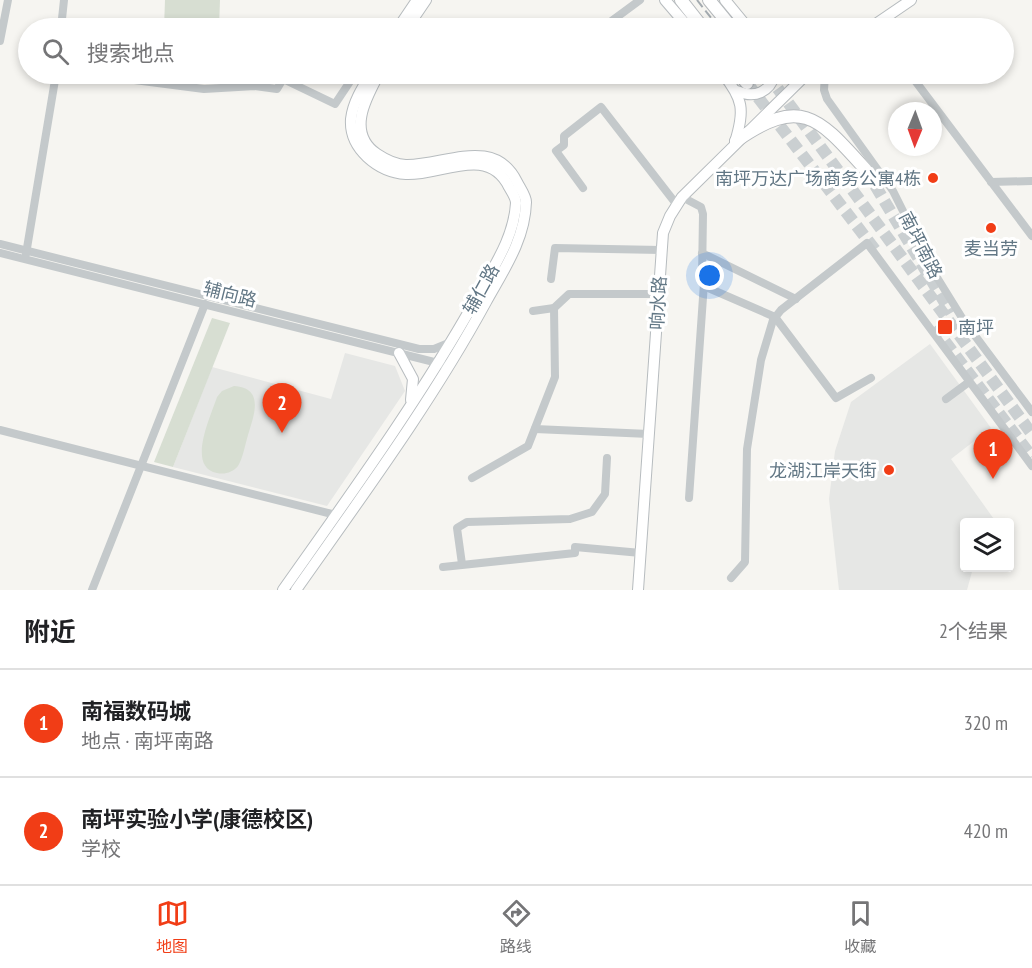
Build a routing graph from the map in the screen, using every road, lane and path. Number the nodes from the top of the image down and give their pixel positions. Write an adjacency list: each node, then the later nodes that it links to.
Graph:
1 (8, 0): 20 (street)
2 (64, 0): 11 (street)
3 (417, 0): 12 (main road)
4 (426, 0): 13 (main road)
5 (640, 0): 14 (street)
6 (665, 0): 15 (main road)
7 (681, 0): 16 (highway)
8 (709, 0): 17 (highway)
9 (725, 0): 18 (main road)
10 (911, 0): 19 (main road)
11 (62, 18)
12 (405, 18)
13 (414, 18)
14 (616, 18)
15 (680, 18)
16 (695, 18)
17 (724, 18)
18 (740, 18)
19 (885, 18)
20 (0, 41)
21 (54, 84): 45 (street)
22 (165, 84): 23 (street)
23 (280, 84)
24 (293, 84): 25 (street)
25 (348, 84)
26 (364, 84): 54 (main road, 辅仁路)
27 (374, 84): 56 (main road, 辅仁路)
28 (741, 84): 30 (main road)
29 (741, 84): 34 (main road)
30 (771, 84)
31 (796, 84): 34 (main road, 响水路)
32 (824, 84): 62 (street, 南坪南路)
33 (918, 84): 37 (street)
34 (735, 142): 35 (highway); 39 (main road, 响水路)
35 (866, 170)
36 (1032, 181): 37 (street)
37 (991, 182): 40 (street)
38 (583, 188): 39 (street)
39 (679, 201): 42 (main road, 响水路); 44 (street)
40 (1032, 236)
41 (0, 244): 45 (street, 辅向路)
42 (661, 250): 46 (street); 48 (main road, 响水路)
43 (0, 253): 45 (street, 辅向路)
44 (702, 253): 47 (street); 49 (street)
45 (26, 255): 50 (street, 辅向路); 54 (street, 辅向路)
46 (551, 279)
47 (704, 283): 53 (street); 70 (street)
48 (658, 294): 51 (street); 65 (main road, 响水路)
49 (796, 299): 53 (street); 59 (street, 南坪南路)
50 (205, 304): 55 (street, 辅向路); 67 (street)
51 (554, 308): 52 (street); 63 (street)
52 (533, 311)
53 (775, 317): 58 (street); 75 (street)
54 (451, 342): 57 (main road, 辅仁路)
55 (399, 353): 57 (street, 辅向路); 61 (main road)
56 (453, 363): 57 (street, 辅向路); 78 (main road, 辅仁路)
57 (439, 364): 61 (main road, 辅仁路)
58 (871, 378)
59 (969, 382): 60 (street); 68 (street, 南坪南路)
60 (946, 399)
61 (410, 405): 71 (main road, 辅仁路)
62 (1032, 412)
63 (535, 429): 65 (street); 69 (street)
64 (0, 430): 67 (street)
65 (649, 434): 72 (main road, 响水路)
66 (607, 458): 73 (street)
67 (142, 466): 71 (street); 76 (street)
68 (1032, 466)
69 (472, 478)
70 (689, 498)
71 (336, 515): 77 (main road, 辅仁路)
72 (640, 553): 73 (street); 79 (main road, 响水路)
73 (462, 564): 74 (street)
74 (442, 567)
75 (731, 579)
76 (92, 590)
77 (283, 590)
78 (296, 590)
79 (638, 590)

